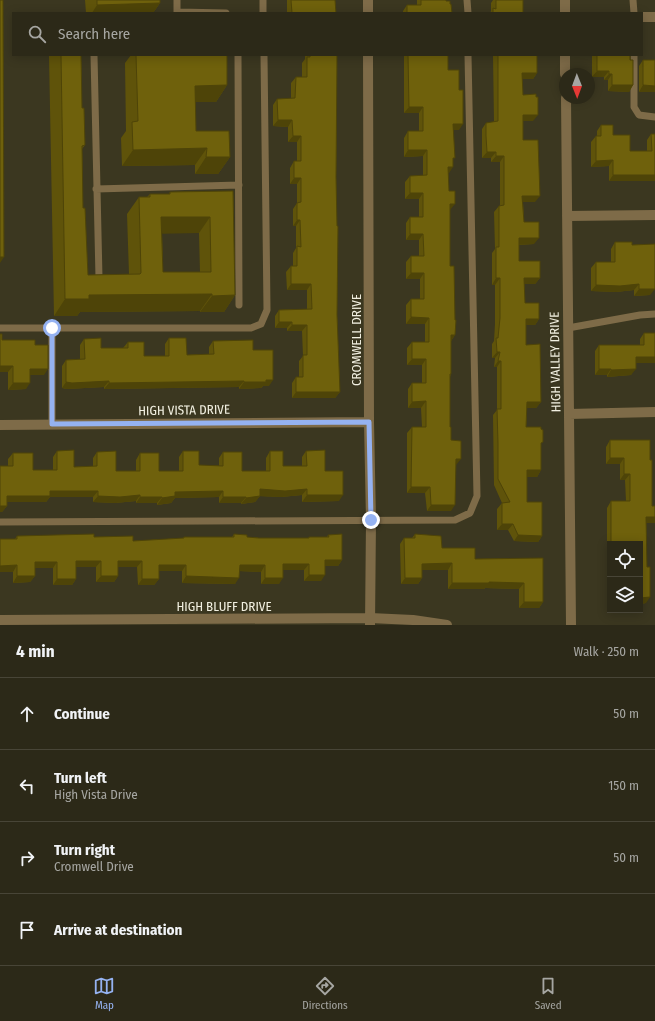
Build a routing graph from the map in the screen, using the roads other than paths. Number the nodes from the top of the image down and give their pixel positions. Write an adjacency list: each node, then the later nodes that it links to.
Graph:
1 (177, 0): 7 (lane)
2 (263, 0): 8 (lane)
3 (368, 0): 9 (street)
4 (467, 0): 10 (lane)
5 (564, 0): 11 (street)
6 (633, 0): 12 (lane)
7 (178, 12)
8 (263, 12)
9 (368, 12)
10 (468, 12)
11 (565, 12)
12 (634, 12)
13 (643, 18): 14 (street)
14 (655, 18)
15 (94, 56): 26 (lane)
16 (238, 56): 25 (lane)
17 (264, 56): 33 (lane)
18 (368, 56): 37 (street, CROMWELL DRIVE)
19 (468, 56): 40 (lane)
20 (565, 56): 22 (street)
21 (634, 56): 24 (lane)
22 (565, 68)
23 (566, 104): 28 (street, HIGH VALLEY DRIVE)
24 (655, 116)
25 (239, 185): 26 (lane); 30 (lane)
26 (96, 189): 29 (lane)
27 (655, 214): 28 (street)
28 (567, 216): 34 (street, HIGH VALLEY DRIVE)
29 (98, 278)
30 (239, 305)
31 (655, 314): 34 (lane)
32 (0, 328): 33 (lane)
33 (52, 328): 38 (lane)
34 (568, 328): 36 (street, HIGH VALLEY DRIVE)
35 (655, 412): 36 (street)
36 (569, 414): 45 (street, HIGH VALLEY DRIVE)
37 (369, 422): 38 (street, HIGH VISTA DRIVE); 40 (street, CROMWELL DRIVE)
38 (52, 424): 39 (street, HIGH VISTA DRIVE)
39 (0, 425)
40 (371, 520): 41 (lane); 43 (street, CROMWELL DRIVE)
41 (0, 522)
42 (0, 620): 43 (street, HIGH BLUFF DRIVE)
43 (370, 621): 44 (street, HIGH BLUFF DRIVE)
44 (447, 625)
45 (571, 625)

